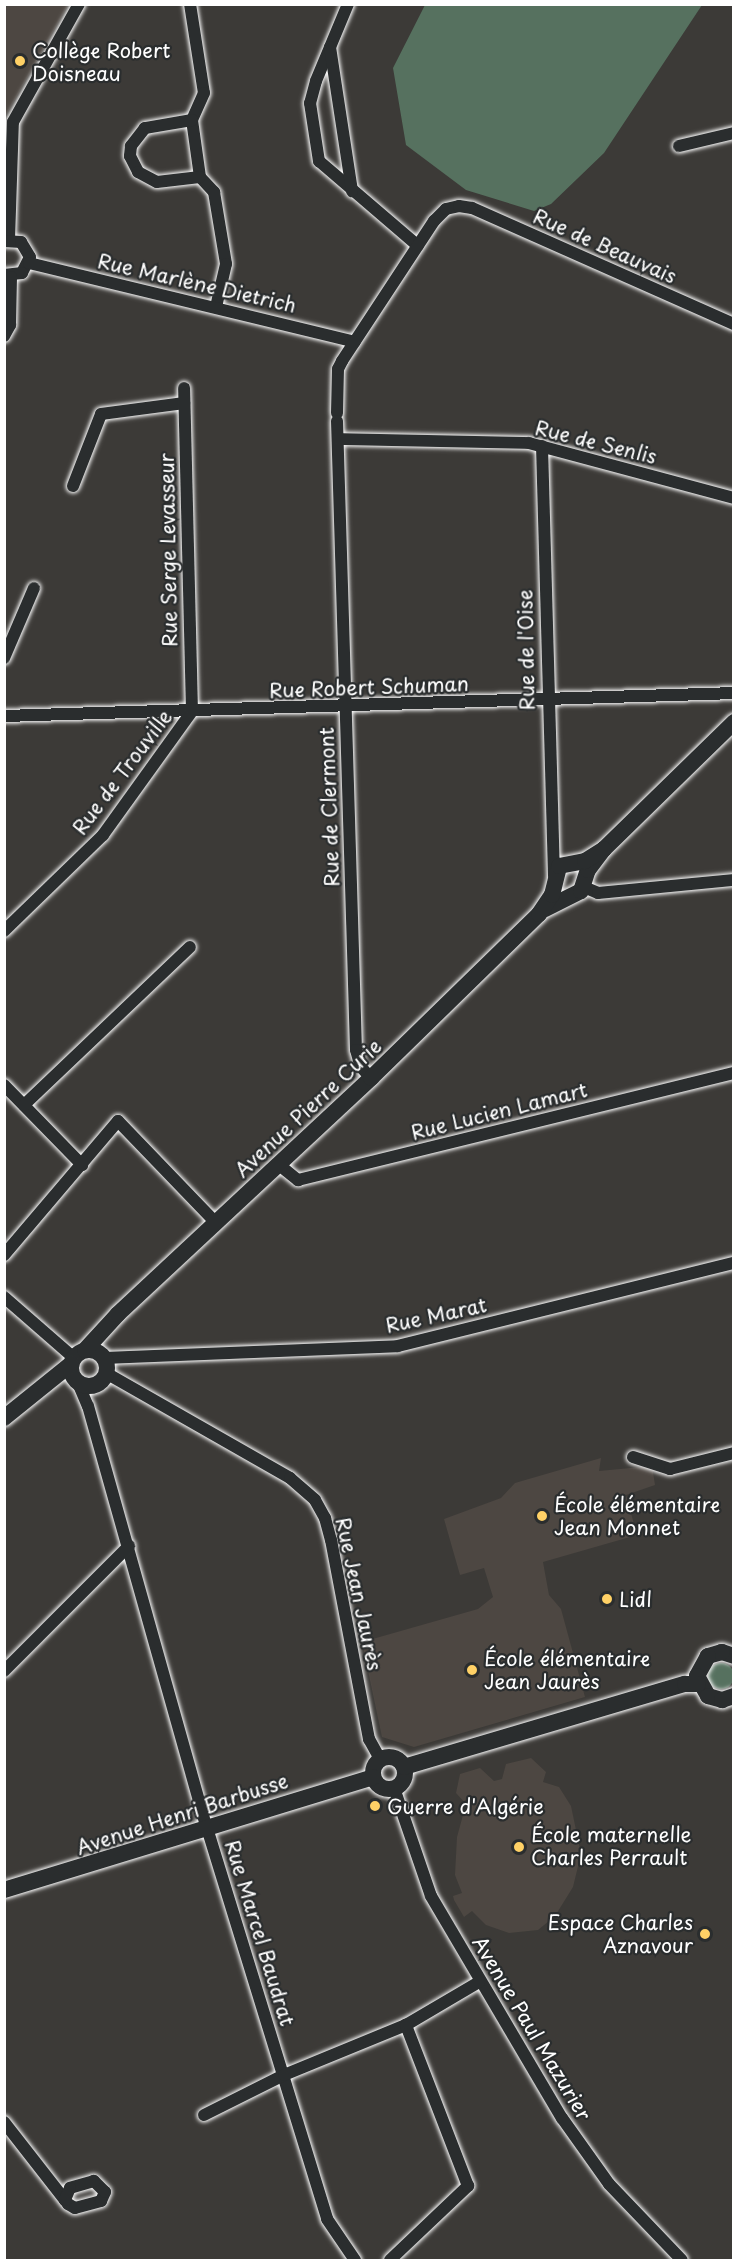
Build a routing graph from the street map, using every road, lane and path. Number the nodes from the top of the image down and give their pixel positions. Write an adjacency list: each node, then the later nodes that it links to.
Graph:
1 (80, 4): 11 (street)
2 (190, 4): 5 (street)
3 (348, 4): 4 (street)
4 (330, 47): 9 (street); 9 (street)
5 (192, 120): 8 (street); 8 (street)
6 (734, 133): 7 (street)
7 (679, 146)
8 (200, 177): 15 (street)
9 (352, 191): 12 (street)
10 (459, 206): 12 (street, Rue de Clermont); 16 (street, Rue de Beauvais)
11 (7, 241): 13 (street)
12 (418, 246): 18 (street, Rue de Clermont)
13 (29, 263): 14 (street); 15 (street, Rue Marlène Dietrich)
14 (8, 276): 17 (street)
15 (216, 307): 18 (street, Rue Marlène Dietrich)
16 (734, 324)
17 (6, 334)
18 (355, 342): 21 (street, Rue de Clermont)
19 (184, 388): 20 (street, Rue Serge Levasseur)
20 (184, 403): 23 (street); 30 (street, Rue Serge Levasseur)
21 (338, 439): 22 (street, Rue de Senlis); 29 (street, Rue de Clermont)
22 (542, 446): 24 (street, Rue de Senlis); 28 (street, Rue de l'Oise)
23 (73, 486)
24 (734, 498)
25 (34, 588): 26 (street)
26 (4, 658)
27 (734, 693): 28 (street, Rue Robert Schuman)
28 (547, 699): 29 (street, Rue Robert Schuman); 33 (street, Rue de l'Oise)
29 (346, 707): 30 (street, Rue Robert Schuman); 40 (street, Rue de Clermont)
30 (192, 711): 31 (street, Rue Robert Schuman); 37 (street, Rue de Trouville)
31 (4, 716)
32 (734, 722): 34 (main road, Avenue Pierre Curie)
33 (553, 852): 34 (street); 36 (street, Rue de l'Oise)
34 (579, 871): 35 (street); 36 (main road, Avenue Pierre Curie); 36 (main road, Avenue Pierre Curie)
35 (734, 880)
36 (559, 886): 40 (main road, Avenue Pierre Curie)
37 (4, 931)
38 (190, 947): 42 (street)
39 (734, 1073): 43 (street, Rue Lucien Lamart)
40 (371, 1078): 43 (main road, Avenue Pierre Curie)
41 (4, 1085): 42 (street)
42 (24, 1105): 44 (street)
43 (278, 1164): 45 (main road, Avenue Pierre Curie)
44 (82, 1166): 45 (street); 46 (street)
45 (216, 1223): 49 (main road, Avenue Pierre Curie)
46 (4, 1255)
47 (734, 1263): 49 (street, Rue Marat)
48 (4, 1297): 49 (street, Rue Jean Jaurès)
49 (95, 1354): 50 (main road); 51 (main road); 51 (main road); 60 (street, Rue Jean Jaurès)
50 (42, 1386): 51 (main road); 52 (main road)
51 (83, 1388): 55 (street, Rue Marcel Baudrat)
52 (4, 1418)
53 (734, 1453): 54 (street)
54 (633, 1457)
55 (129, 1546): 57 (street); 64 (street, Rue Marcel Baudrat)
56 (734, 1656): 58 (main road)
57 (4, 1671)
58 (699, 1684): 59 (main road); 61 (main road)
59 (734, 1696)
60 (380, 1759): 61 (main road); 62 (main road)
61 (404, 1767): 63 (main road)
62 (373, 1777): 63 (main road); 64 (main road, Avenue Henri Barbusse)
63 (394, 1788): 66 (street, Avenue Paul Mazurier)
64 (207, 1828): 65 (main road, Avenue Henri Barbusse); 68 (street, Rue Marcel Baudrat)
65 (4, 1890)
66 (479, 1982): 67 (street); 74 (street, Avenue Paul Mazurier)
67 (406, 2025): 68 (street); 73 (street)
68 (284, 2075): 69 (street); 72 (street, Rue Marcel Baudrat)
69 (204, 2115)
70 (4, 2122): 71 (street)
71 (65, 2200)
72 (355, 2260)
73 (390, 2260)
74 (682, 2260)

